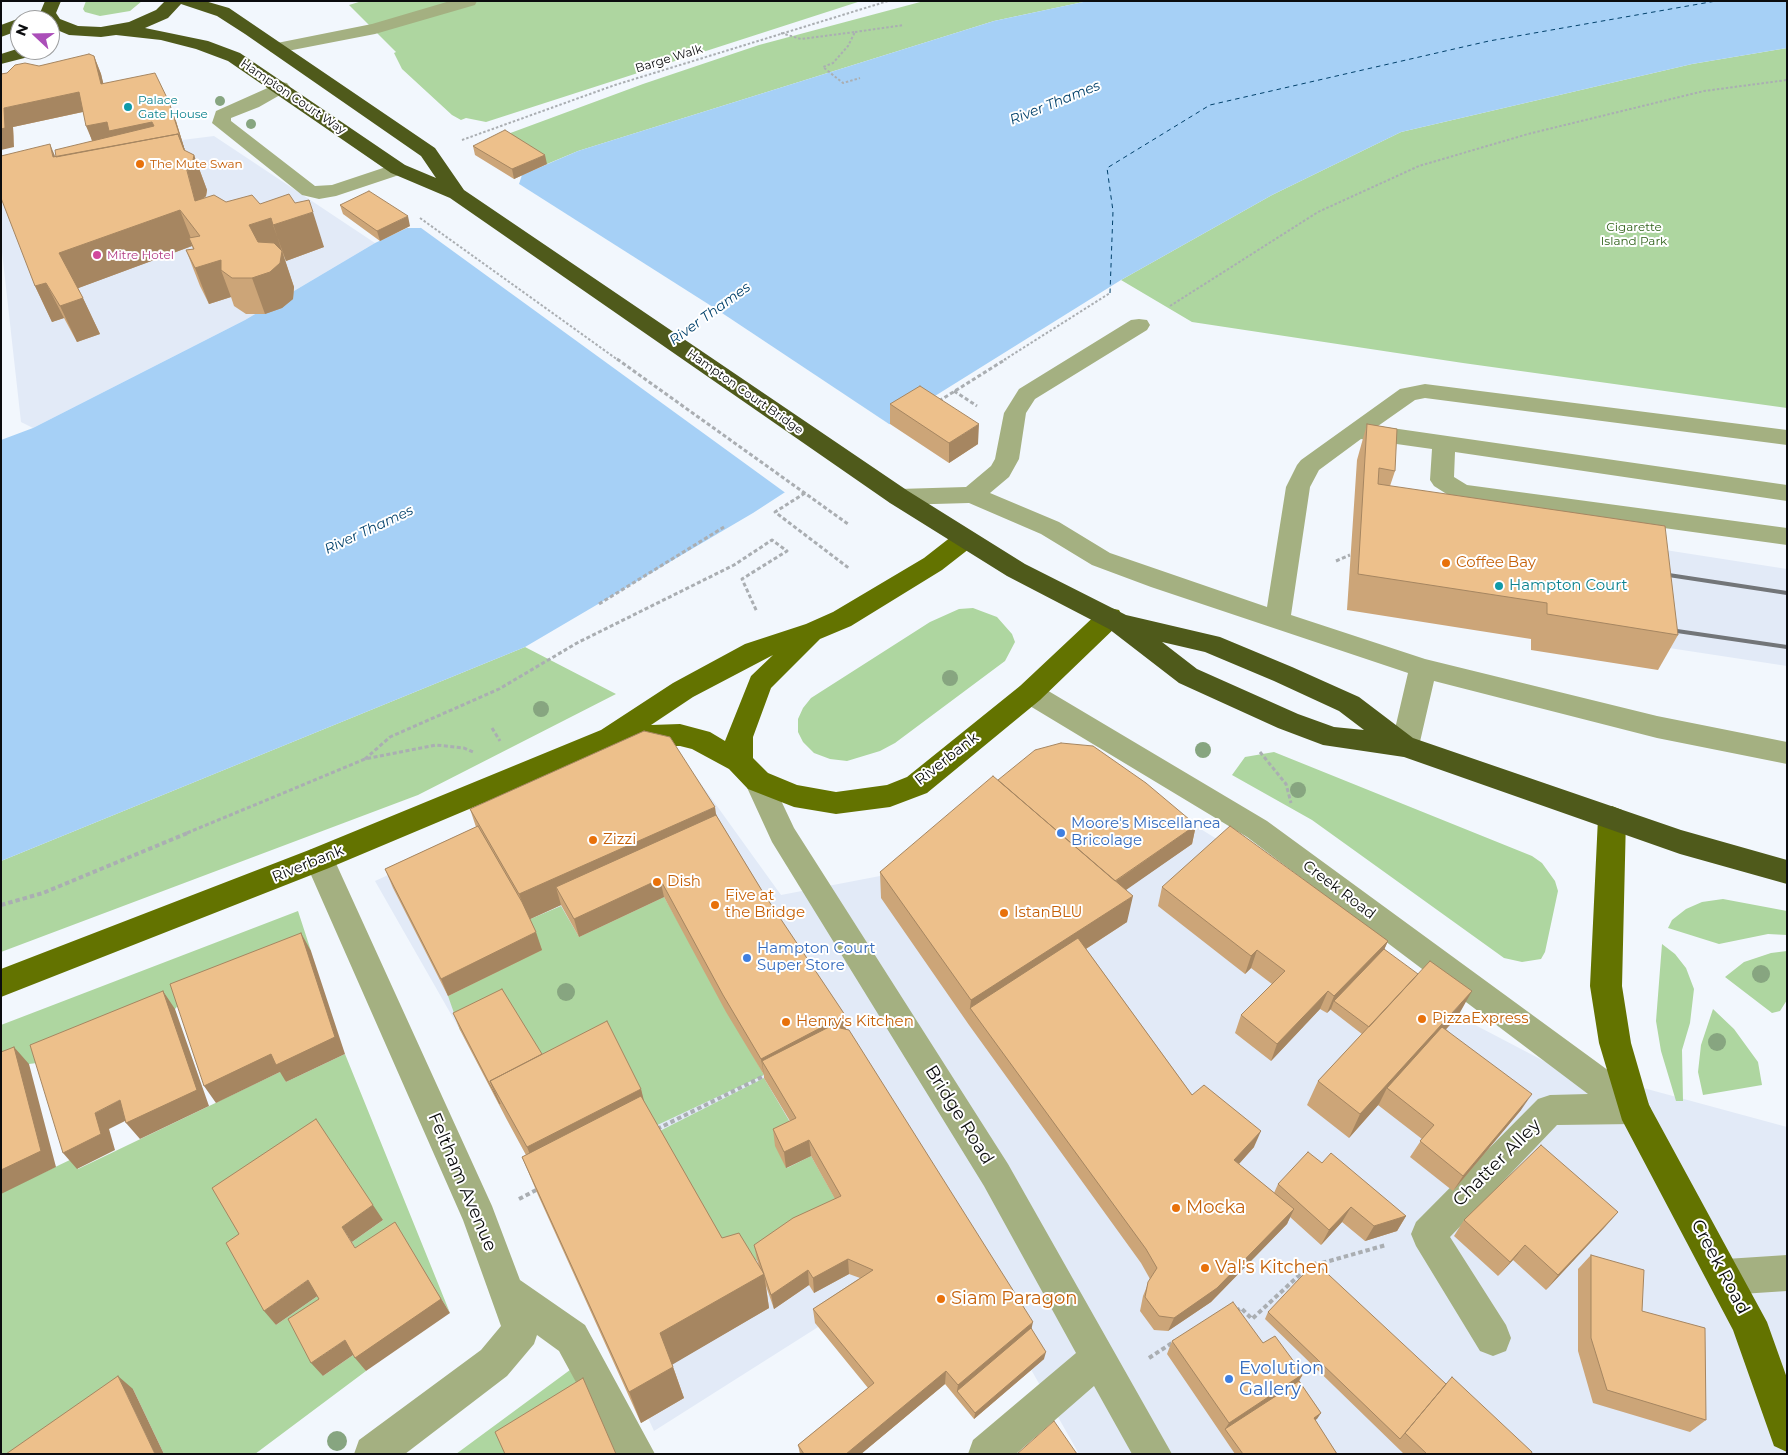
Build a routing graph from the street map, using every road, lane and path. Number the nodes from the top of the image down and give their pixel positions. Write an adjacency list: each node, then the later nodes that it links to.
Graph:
1 (175, 1): 7 (highway)
2 (187, 1): 12 (highway)
3 (469, 1): 12 (street)
4 (888, 1): 10 (path, Barge Walk)
5 (51, 5): 8 (highway)
6 (904, 25): 9 (path)
7 (117, 30): 8 (highway); 15 (highway, Hampton Court Way)
8 (86, 32): 11 (highway)
9 (855, 32): 10 (path); 13 (path)
10 (780, 33): 16 (path, Barge Walk)
11 (60, 41)
12 (277, 48): 18 (highway)
13 (860, 78)
14 (1787, 80): 21 (path)
15 (281, 88): 17 (highway, Hampton Court Way); 17 (street)
16 (457, 142)
17 (398, 169): 18 (highway, Hampton Court Way)
18 (463, 198): 30 (highway, Hampton Court Bridge)
19 (424, 221): 28 (path)
20 (1110, 293): 22 (path)
21 (1139, 325): 31 (street)
22 (954, 391): 23 (path); 24 (path)
23 (938, 402)
24 (984, 410)
25 (1356, 430): 26 (street); 27 (street); 41 (street)
26 (1787, 438)
27 (1444, 444): 29 (street); 34 (street)
28 (805, 493): 32 (path); 38 (path)
29 (1787, 493)
30 (895, 495): 31 (street); 35 (highway, Hampton Court Bridge)
31 (972, 495): 41 (street)
32 (848, 524)
33 (724, 527): 39 (path)
34 (1787, 538)
35 (965, 539): 42 (highway, Hampton Court Bridge); 43 (main road, Riverbank)
36 (1350, 555): 37 (path)
37 (1336, 561)
38 (850, 569)
39 (599, 604)
40 (758, 614): 51 (path)
41 (1278, 618): 44 (street)
42 (1114, 620): 45 (main road, Riverbank); 47 (highway); 47 (highway)
43 (815, 631): 46 (main road, Riverbank); 52 (main road)
44 (1423, 668): 47 (street); 49 (street)
45 (1030, 693): 52 (main road, Riverbank); 60 (street, Creek Road)
46 (611, 738): 52 (main road, Riverbank); 55 (main road, Riverbank)
47 (1404, 746): 54 (highway)
48 (1257, 748): 53 (path)
49 (1787, 753)
50 (482, 756): 51 (path)
51 (365, 759): 57 (path)
52 (749, 771): 71 (street, Bridge Road)
53 (1292, 804)
54 (1612, 818): 56 (highway); 60 (main road, Creek Road)
55 (319, 860): 58 (main road, Riverbank); 63 (street, Feltham Avenue)
56 (1787, 872)
57 (1, 905)
58 (1, 983)
59 (771, 1072): 61 (path)
60 (1634, 1109): 64 (street, Chatter Alley); 66 (main road, Creek Road)
61 (648, 1134)
62 (542, 1187): 63 (path)
63 (480, 1218): 67 (street, Feltham Avenue)
64 (1428, 1234): 68 (path); 70 (street)
65 (1787, 1273): 66 (street)
66 (1726, 1277): 72 (main road, Creek Road)
67 (507, 1292): 73 (street, Feltham Avenue); 74 (street)
68 (1228, 1310)
69 (1183, 1335): 71 (path)
70 (1493, 1338)
71 (1105, 1370): 75 (street); 76 (street, Bridge Road)
72 (1787, 1433)
73 (374, 1454)
74 (636, 1454)
75 (987, 1454)
76 (1153, 1454)

